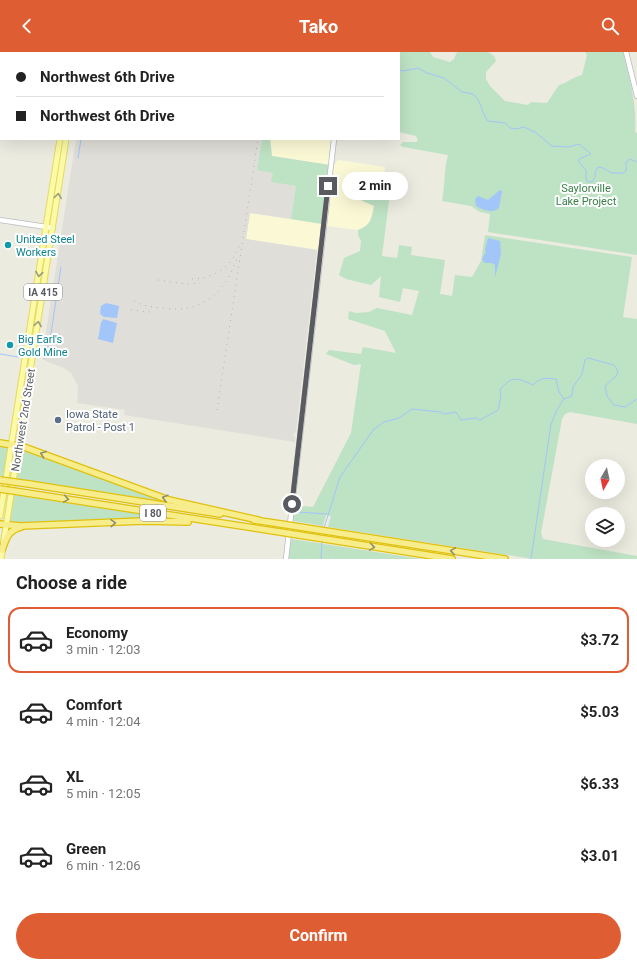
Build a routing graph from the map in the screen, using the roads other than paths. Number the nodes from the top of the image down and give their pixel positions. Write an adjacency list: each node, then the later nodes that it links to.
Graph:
1 (626, 52): 2 (main road)
2 (637, 96)
3 (60, 140): 7 (main road, Northwest 2nd Street / IA 415)
4 (66, 140): 8 (main road, Northwest 2nd Street / IA 415, one-way to 4)
5 (334, 140): 21 (main road)
6 (0, 220): 7 (main road)
7 (46, 227): 8 (main road); 10 (main road, Northwest 2nd Street / IA 415, one-way to 10)
8 (53, 228): 11 (main road, Northwest 2nd Street / IA 415, one-way to 8)
9 (0, 443): 10 (highway)
10 (11, 444): 11 (highway); 14 (main road, Northwest 2nd Street / IA 415)
11 (18, 446): 15 (highway, one-way to 11); 16 (main road, Northwest 2nd Street / IA 415)
12 (0, 480): 15 (highway, I 80, bridge)
13 (0, 489): 18 (highway, I 80, one-way to 18, bridge)
14 (0, 516)
15 (258, 520): 23 (highway, I 80, one-way to 15, bridge)
16 (3, 524): 17 (highway); 19 (main road, Northwest 2nd Street / IA 415)
17 (29, 526): 18 (highway, one-way to 18); 19 (highway)
18 (254, 528): 22 (highway, I 80, one-way to 22, bridge)
19 (2, 550): 20 (main road, Northwest 2nd Street / IA 415)
20 (1, 559)
21 (286, 559)
22 (452, 559)
23 (506, 559)

